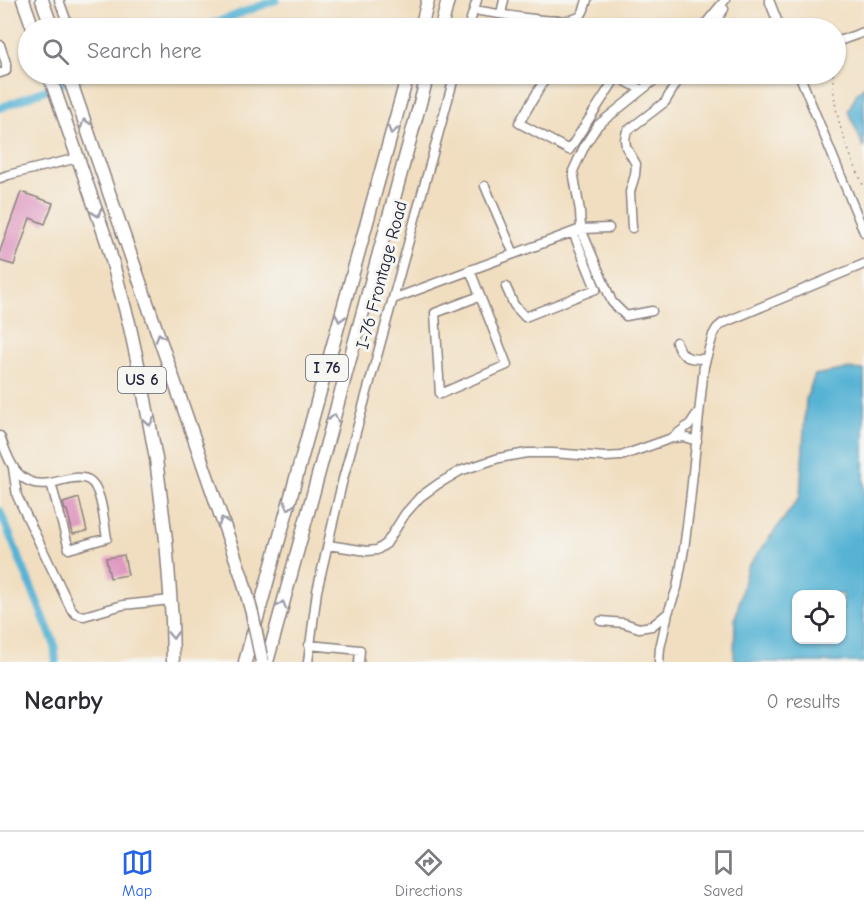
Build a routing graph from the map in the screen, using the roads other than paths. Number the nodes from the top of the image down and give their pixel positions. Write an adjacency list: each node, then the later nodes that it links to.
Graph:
1 (23, 0): 13 (highway)
2 (42, 0): 14 (highway)
3 (59, 0): 15 (street)
4 (428, 0): 16 (highway)
5 (448, 0): 17 (highway)
6 (477, 0): 11 (street)
7 (504, 0): 12 (street)
8 (587, 0): 20 (street)
9 (726, 0): 21 (street); 22 (street)
10 (769, 0): 23 (street)
11 (474, 10): 12 (street); 18 (street)
12 (501, 14): 19 (street)
13 (29, 18)
14 (48, 18)
15 (65, 18)
16 (423, 18)
17 (444, 18)
18 (471, 18)
19 (530, 18)
20 (575, 18)
21 (711, 18)
22 (716, 18)
23 (776, 18)
24 (864, 32): 25 (street)
25 (846, 38)
26 (0, 45): 27 (street)
27 (0, 73)
28 (52, 84): 43 (highway, US 6)
29 (72, 84): 41 (highway, US 6, one-way to 29)
30 (405, 84): 71 (highway, I 76, one-way to 71)
31 (425, 84): 73 (highway, I 76, one-way to 31)
32 (452, 84): 55 (street, I-76 Frontage Road)
33 (542, 84): 40 (street)
34 (609, 84): 40 (street)
35 (631, 84): 39 (street)
36 (650, 84): 39 (street)
37 (676, 84): 47 (street)
38 (803, 84): 49 (street)
39 (642, 90): 42 (street)
40 (569, 150): 42 (street)
41 (95, 153): 43 (highway); 72 (highway, US 6, one-way to 41, bridge)
42 (580, 156): 48 (street)
43 (78, 158): 44 (street); 66 (highway, US 6, one-way to 66)
44 (0, 178)
45 (485, 186): 50 (street)
46 (609, 228): 48 (street)
47 (632, 228)
48 (577, 230): 50 (street); 53 (street); 56 (street)
49 (864, 232)
50 (514, 254): 52 (street)
51 (864, 264): 58 (street)
52 (470, 270): 54 (street); 55 (street)
53 (506, 287)
54 (480, 296): 54 (street)
55 (393, 299): 65 (street, I-76 Frontage Road)
56 (652, 310)
57 (676, 342): 58 (street)
58 (706, 359): 59 (street)
59 (700, 410): 61 (street); 62 (street)
60 (0, 436): 63 (street)
61 (672, 438): 62 (street); 65 (street)
62 (697, 441): 67 (street)
63 (12, 465): 64 (street); 66 (street)
64 (51, 483): 64 (street)
65 (328, 545): 69 (street, I-76 Frontage Road)
66 (171, 600): 70 (highway, US 6, one-way to 70)
67 (668, 613): 68 (street); 76 (street)
68 (601, 621)
69 (309, 645): 74 (street, I-76 Frontage Road); 75 (street)
70 (173, 662)
71 (245, 662)
72 (262, 662)
73 (267, 662)
74 (308, 662)
75 (359, 662)
76 (659, 662)

